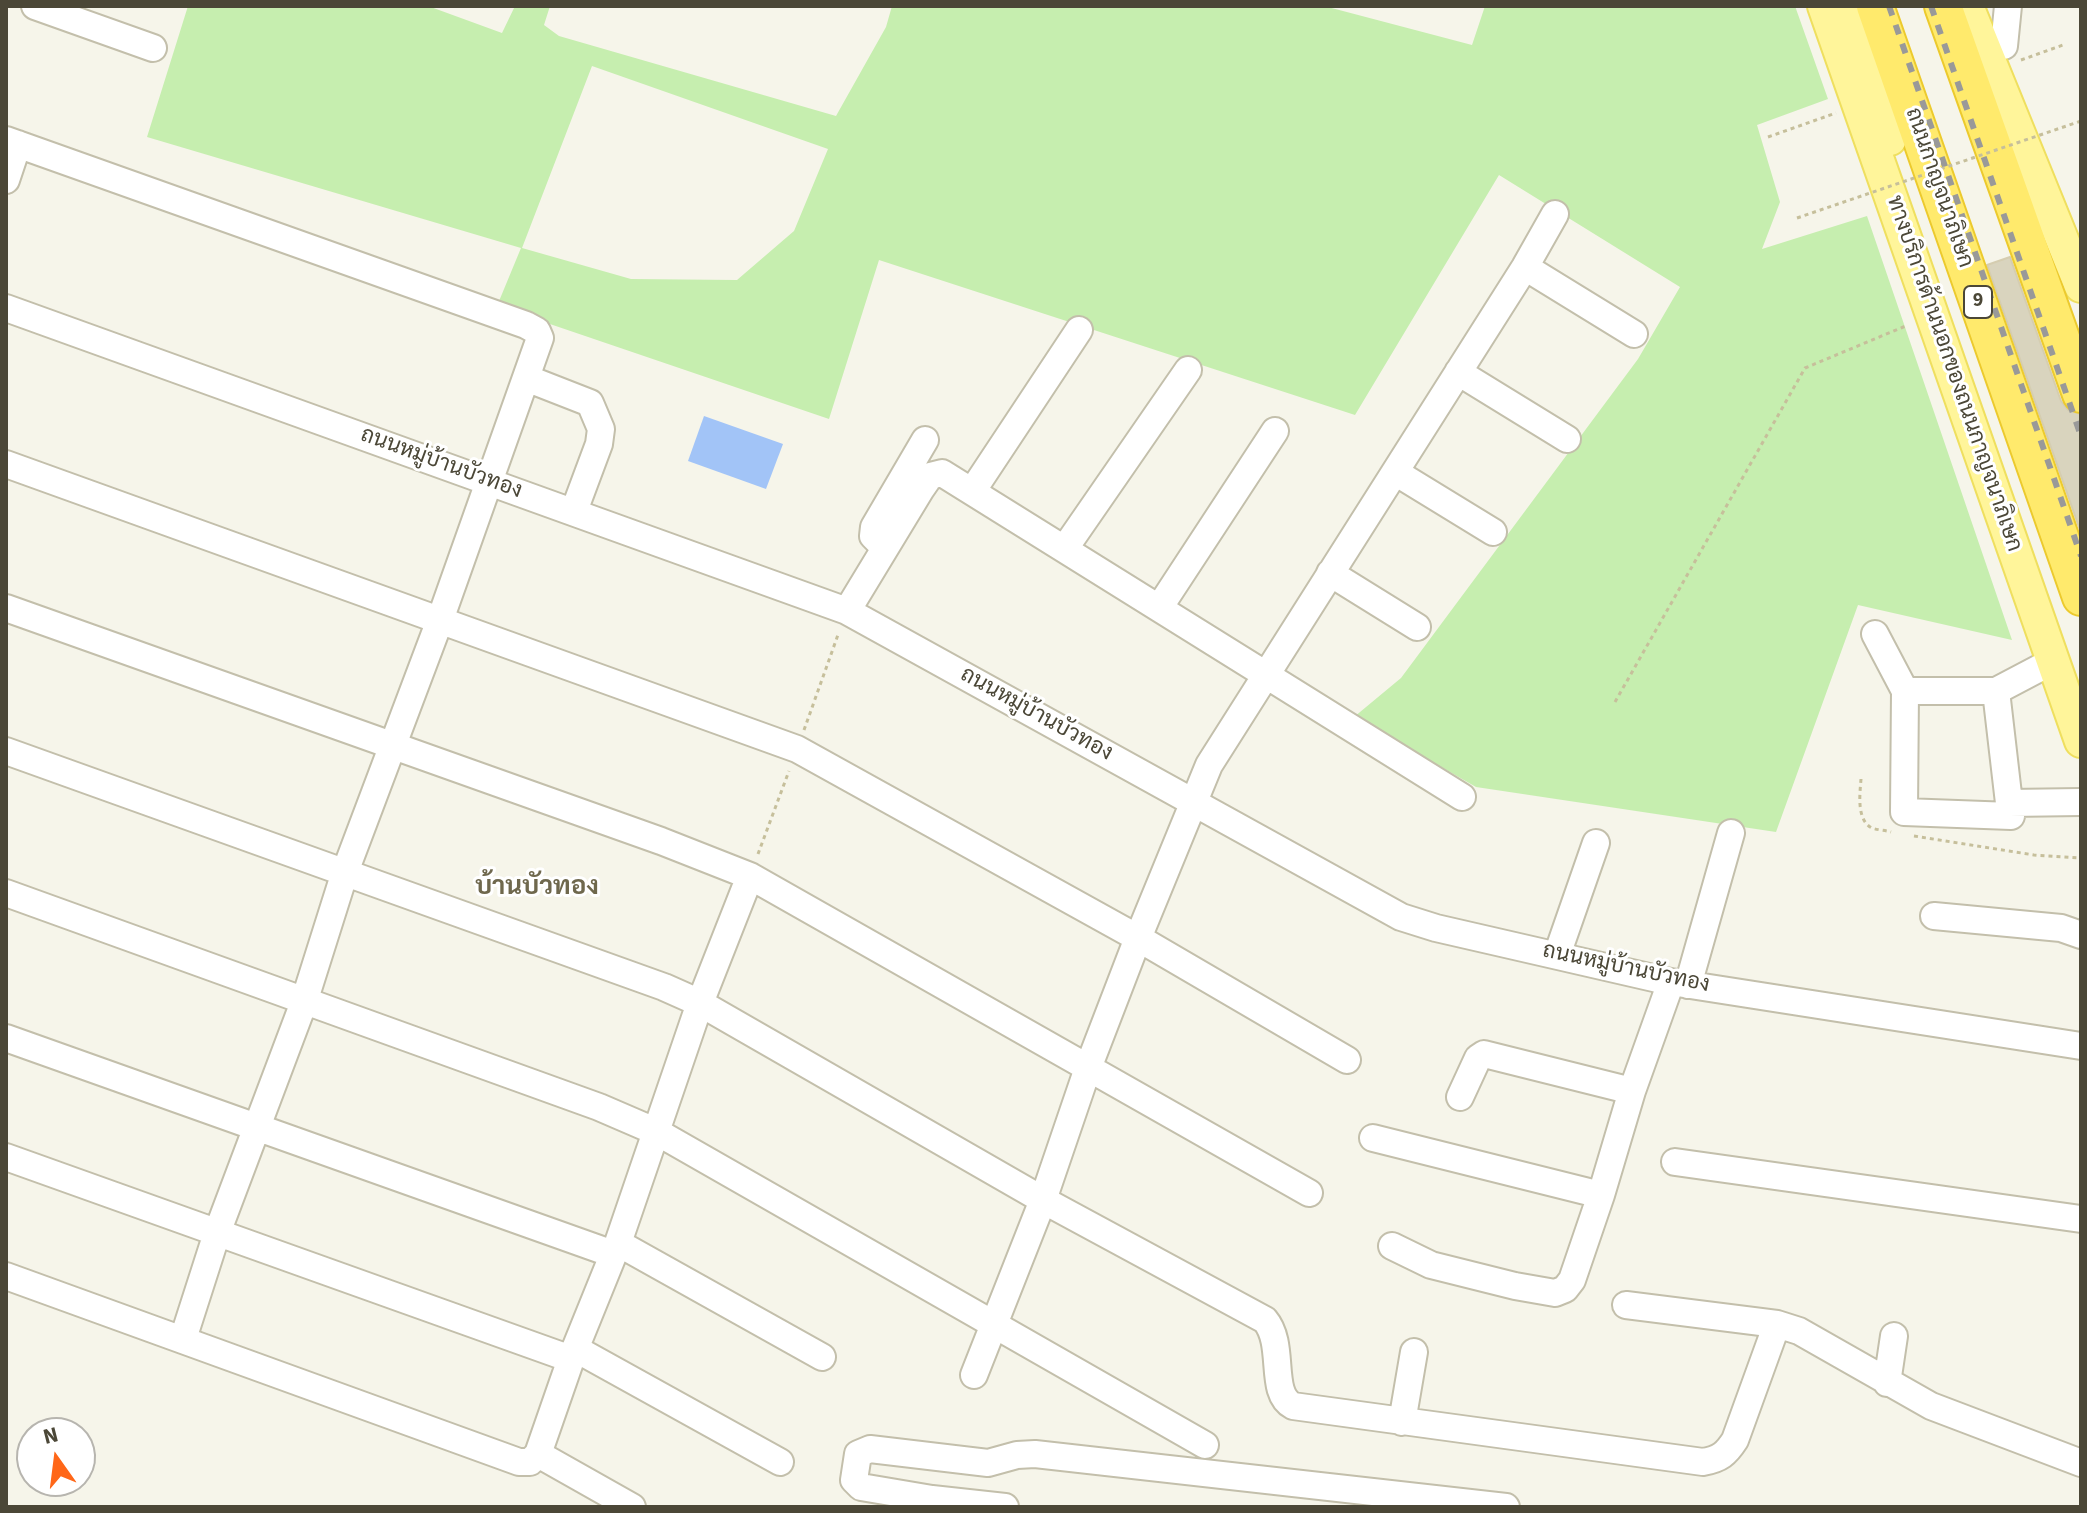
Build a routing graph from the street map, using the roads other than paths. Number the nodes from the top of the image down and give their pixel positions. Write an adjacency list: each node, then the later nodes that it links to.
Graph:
1 (35, 6): 9 (street)
2 (1824, 6): 17 (main road, ทางบริการด้านนอกของถนนกาญจนาภิเษก)
3 (1852, 6): 17 (main road)
4 (1875, 6): 36 (highway, ถนนกาญจนาภิเษก / 9)
5 (1943, 6): 23 (highway)
6 (1967, 6): 15 (main road)
7 (1991, 6): 10 (main road)
8 (2008, 6): 10 (street)
9 (153, 48)
10 (2007, 55): 15 (main road)
11 (12, 142): 12 (street); 22 (street)
12 (6, 180)
13 (1555, 214): 14 (street)
14 (1525, 267): 19 (street); 21 (street)
15 (2081, 285)
16 (6, 308): 29 (street, ถนนหมู่บ้านบัวทอง)
17 (1936, 327): 43 (main road, ทางบริการด้านนอกของถนนกาญจนาภิเษก)
18 (1079, 330): 30 (street)
19 (1634, 334)
20 (1188, 370): 34 (street)
21 (1458, 372): 25 (street); 28 (street)
22 (526, 378): 29 (street); 31 (street)
23 (2081, 394)
24 (1275, 431): 38 (street)
25 (1567, 439)
26 (925, 440): 33 (street)
27 (6, 464): 40 (street)
28 (1395, 472): 32 (street); 35 (street)
29 (489, 481): 31 (street, ถนนหมู่บ้านบัวทอง); 40 (street)
30 (964, 485): 33 (street); 34 (street)
31 (574, 511): 39 (street, ถนนหมู่บ้านบัวทอง)
32 (1493, 532)
33 (884, 547): 39 (street)
34 (1065, 548): 38 (street)
35 (1330, 573): 41 (street); 44 (street)
36 (2081, 597)
37 (6, 608): 48 (street)
38 (1159, 608): 44 (street)
39 (847, 611): 52 (street, ถนนหมู่บ้านบัวทอง)
40 (440, 620): 48 (street); 61 (street)
41 (1417, 627)
42 (1875, 634): 45 (street)
43 (2053, 661): 46 (street); 47 (main road, ทางบริการด้านนอกของถนนกาญจนาภิเษก)
44 (1266, 675): 50 (street); 52 (street)
45 (1905, 691): 46 (street); 53 (street)
46 (1996, 691): 53 (street)
47 (2081, 741)
48 (391, 745): 56 (street); 57 (street)
49 (6, 751): 56 (street)
50 (1462, 797)
51 (2081, 802): 53 (street)
52 (1194, 803): 61 (street); 62 (street, ถนนหมู่บ้านบัวทอง)
53 (2009, 803)
54 (1731, 833): 63 (street)
55 (1596, 843): 62 (street)
56 (345, 872): 64 (street); 65 (street)
57 (750, 876): 65 (street); 69 (street)
58 (6, 893): 64 (street)
59 (1934, 916): 60 (street)
60 (2081, 935)
61 (1138, 938): 68 (street); 69 (street)
62 (1557, 955): 63 (street, ถนนหมู่บ้านบัวทอง)
63 (1680, 983): 67 (street, ถนนหมู่บ้านบัวทอง); 70 (street)
64 (304, 1002): 72 (street); 73 (street)
65 (700, 1003): 73 (street); 79 (street)
66 (6, 1038): 72 (street)
67 (2081, 1046)
68 (1347, 1060)
69 (1088, 1068): 77 (street); 79 (street)
70 (1632, 1091): 71 (street); 78 (street)
71 (1460, 1097)
72 (256, 1127): 81 (street); 83 (street)
73 (657, 1132): 83 (street); 87 (street)
74 (1373, 1138): 78 (street)
75 (6, 1157): 81 (street)
76 (1675, 1162): 80 (street)
77 (1309, 1193)
78 (1601, 1195): 82 (street)
79 (1043, 1200): 87 (street); 95 (street)
80 (2081, 1219)
81 (217, 1233): 89 (street); 91 (street)
82 (1392, 1246)
83 (616, 1248): 91 (street); 92 (street)
84 (6, 1276): 89 (street)
85 (1626, 1305): 86 (street)
86 (1777, 1324): 94 (street); 95 (street)
87 (993, 1325): 93 (street); 96 (street)
88 (1894, 1336): 94 (street)
89 (183, 1339): 97 (street)
90 (1414, 1352): 95 (street)
91 (573, 1354): 97 (street); 98 (street)
92 (822, 1357)
93 (974, 1375)
94 (1887, 1383): 99 (street)
95 (1402, 1422)
96 (1205, 1445)
97 (538, 1454): 100 (street)
98 (780, 1462)
99 (2081, 1463)
100 (632, 1507)
101 (1005, 1507): 102 (street)
102 (1506, 1507)

